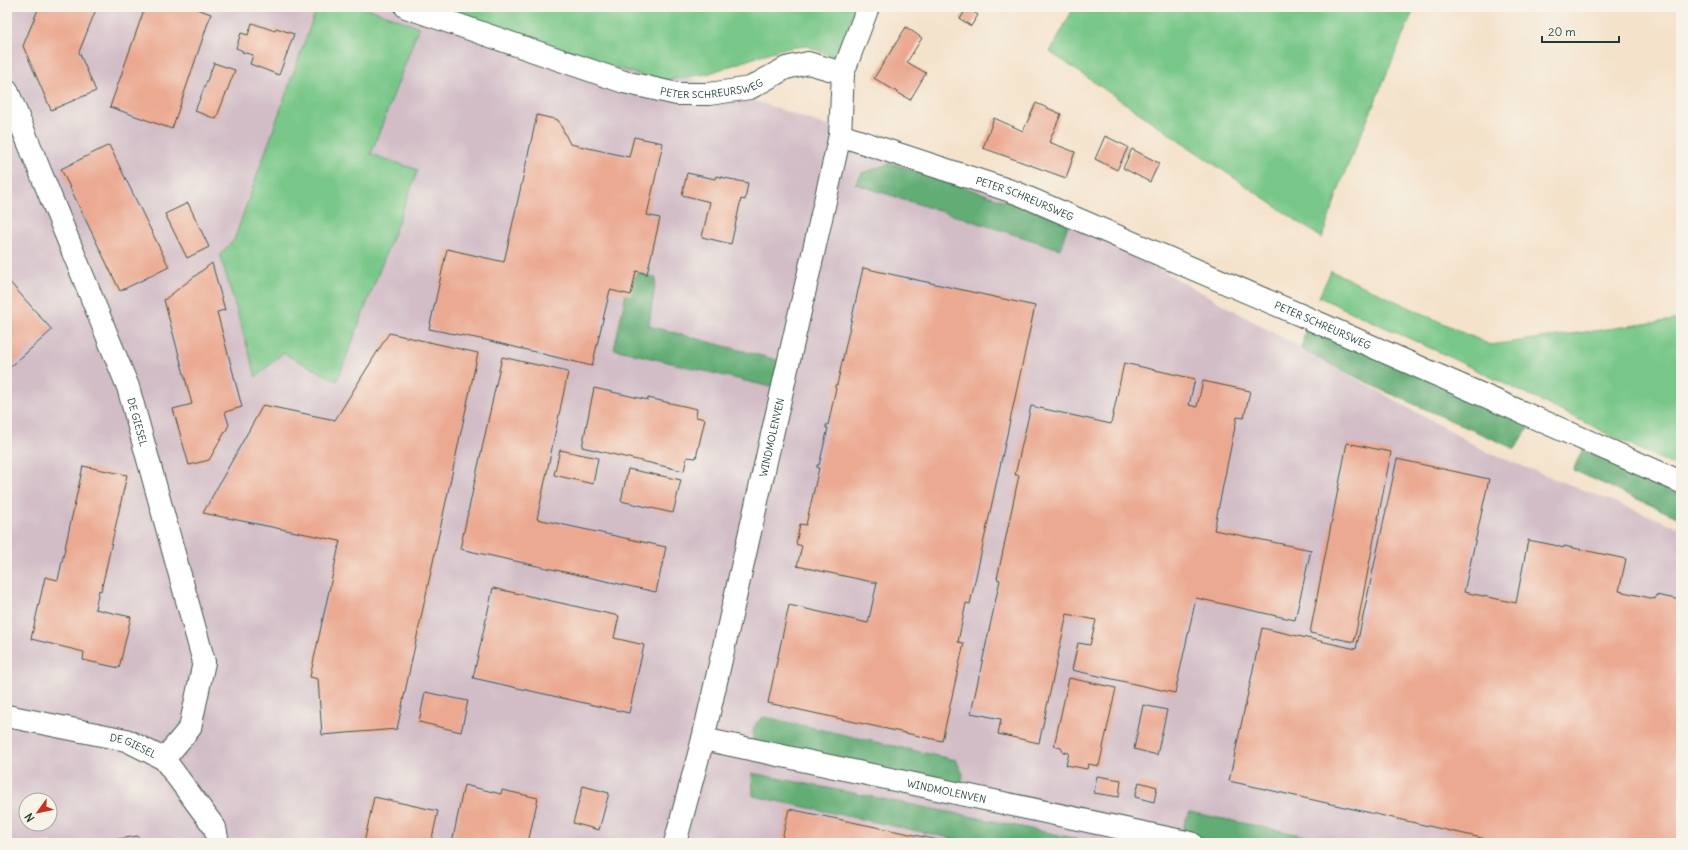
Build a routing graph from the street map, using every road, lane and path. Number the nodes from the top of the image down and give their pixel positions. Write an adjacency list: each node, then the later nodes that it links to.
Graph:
1 (406, 7): 3 (street, PETER SCHREURSWEG)
2 (868, 7): 3 (street)
3 (843, 73): 5 (street)
4 (7, 90): 9 (street, DE GIESEL)
5 (840, 134): 6 (street, PETER SCHREURSWEG); 8 (street, WINDMOLENVEN)
6 (1681, 482)
7 (7, 716): 9 (street, DE GIESEL)
8 (703, 739): 11 (street, WINDMOLENVEN); 12 (street, WINDMOLENVEN)
9 (164, 758): 10 (street, DE GIESEL)
10 (218, 843)
11 (675, 843)
12 (1191, 843)

